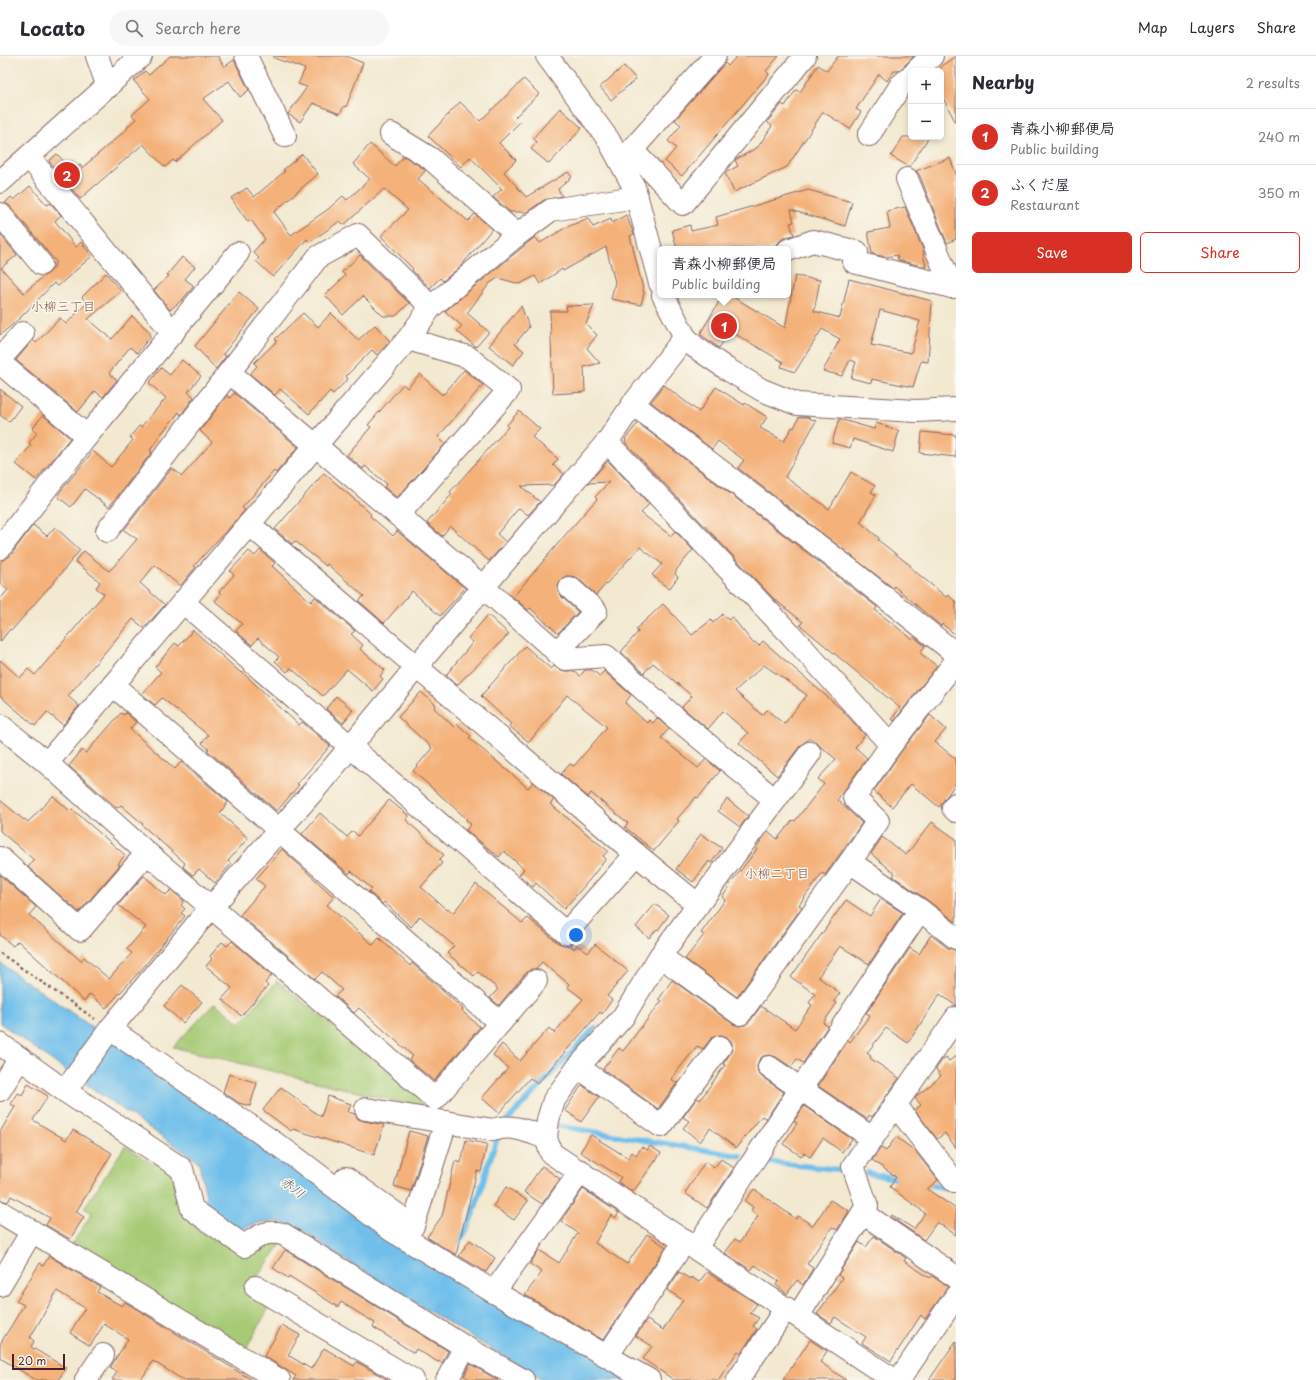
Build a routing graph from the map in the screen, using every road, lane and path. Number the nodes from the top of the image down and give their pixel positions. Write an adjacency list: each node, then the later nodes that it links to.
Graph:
1 (97, 56): 10 (street)
2 (141, 56): 10 (street)
3 (246, 56): 13 (street)
4 (715, 56): 14 (street)
5 (805, 56): 14 (street)
6 (932, 56): 8 (street)
7 (556, 59): 14 (street)
8 (919, 68)
9 (908, 79): 12 (street)
10 (108, 87): 15 (street)
11 (391, 134): 20 (street)
12 (869, 135)
13 (285, 136)
14 (626, 156): 18 (street)
15 (29, 157): 17 (street); 29 (street)
16 (907, 179): 25 (street)
17 (0, 182)
18 (637, 197): 20 (street); 24 (street)
19 (0, 214): 23 (street)
20 (517, 235): 27 (street)
21 (791, 249): 25 (street)
22 (238, 253): 29 (street)
23 (41, 264)
24 (657, 268)
25 (954, 286)
26 (666, 298): 30 (street)
27 (431, 307): 31 (street); 34 (street)
28 (23, 333): 32 (street)
29 (173, 333): 37 (street)
30 (686, 337): 35 (street); 36 (street)
31 (408, 339): 39 (street); 40 (street)
32 (0, 359)
33 (0, 363): 37 (street)
34 (230, 373): 39 (street); 42 (street)
35 (633, 404): 38 (street); 48 (street)
36 (956, 409)
37 (87, 436): 43 (street)
38 (607, 442): 44 (street); 53 (street)
39 (316, 445): 40 (street); 41 (street)
40 (398, 515): 44 (street)
41 (249, 524): 46 (street); 50 (street)
42 (107, 531)
43 (0, 548)
44 (483, 587): 47 (street); 50 (street)
45 (570, 588): 47 (street)
46 (183, 602): 51 (street); 54 (street)
47 (557, 652): 57 (street)
48 (956, 654)
49 (956, 660): 53 (street)
50 (417, 667): 54 (street); 62 (street)
51 (112, 685): 56 (street); 60 (street)
52 (0, 725): 56 (street)
53 (891, 745): 64 (street)
54 (350, 747): 60 (street); 62 (street)
55 (810, 753): 57 (street)
56 (47, 763): 61 (street)
57 (776, 800): 65 (street)
58 (956, 804): 59 (street)
59 (956, 811)
60 (278, 830): 66 (street); 73 (street)
61 (147, 853): 63 (street); 66 (street)
62 (636, 854): 65 (street)
63 (0, 858)
64 (850, 862): 67 (street); 70 (street)
65 (698, 905): 70 (street)
66 (211, 907): 73 (street); 74 (street)
67 (920, 910): 68 (street); 81 (street)
68 (956, 938)
69 (0, 953): 74 (path)
70 (660, 956): 78 (street)
71 (536, 981): 73 (street)
72 (955, 1021): 83 (street)
73 (500, 1023)
74 (108, 1031): 80 (street); 88 (street)
75 (0, 1044): 77 (street)
76 (720, 1046): 78 (street)
77 (20, 1058): 80 (street); 82 (street)
78 (578, 1067): 86 (street)
79 (769, 1067): 81 (street)
80 (69, 1086): 101 (street)
81 (801, 1089): 87 (street); 94 (street)
82 (0, 1090)
83 (896, 1104): 87 (street); 90 (street)
84 (366, 1109): 85 (street)
85 (446, 1122): 86 (street); 88 (street)
86 (546, 1138): 89 (street)
87 (872, 1138): 92 (street)
88 (295, 1157): 98 (street)
89 (581, 1171): 94 (street); 98 (street)
90 (954, 1181)
91 (0, 1212): 93 (street)
92 (863, 1214): 95 (street); 100 (street)
93 (32, 1231): 96 (street); 106 (street)
94 (691, 1245): 100 (street); 103 (street)
95 (956, 1277)
96 (0, 1285)
97 (256, 1287): 107 (street)
98 (494, 1292): 103 (street)
99 (956, 1296): 104 (street)
100 (792, 1312): 104 (street); 111 (street)
101 (465, 1347): 108 (street); 109 (street)
102 (103, 1354): 105 (street)
103 (607, 1356): 110 (street)
104 (892, 1379)
105 (86, 1380)
106 (279, 1380)
107 (413, 1380)
108 (447, 1380)
109 (523, 1380)
110 (649, 1380)
111 (738, 1380)

